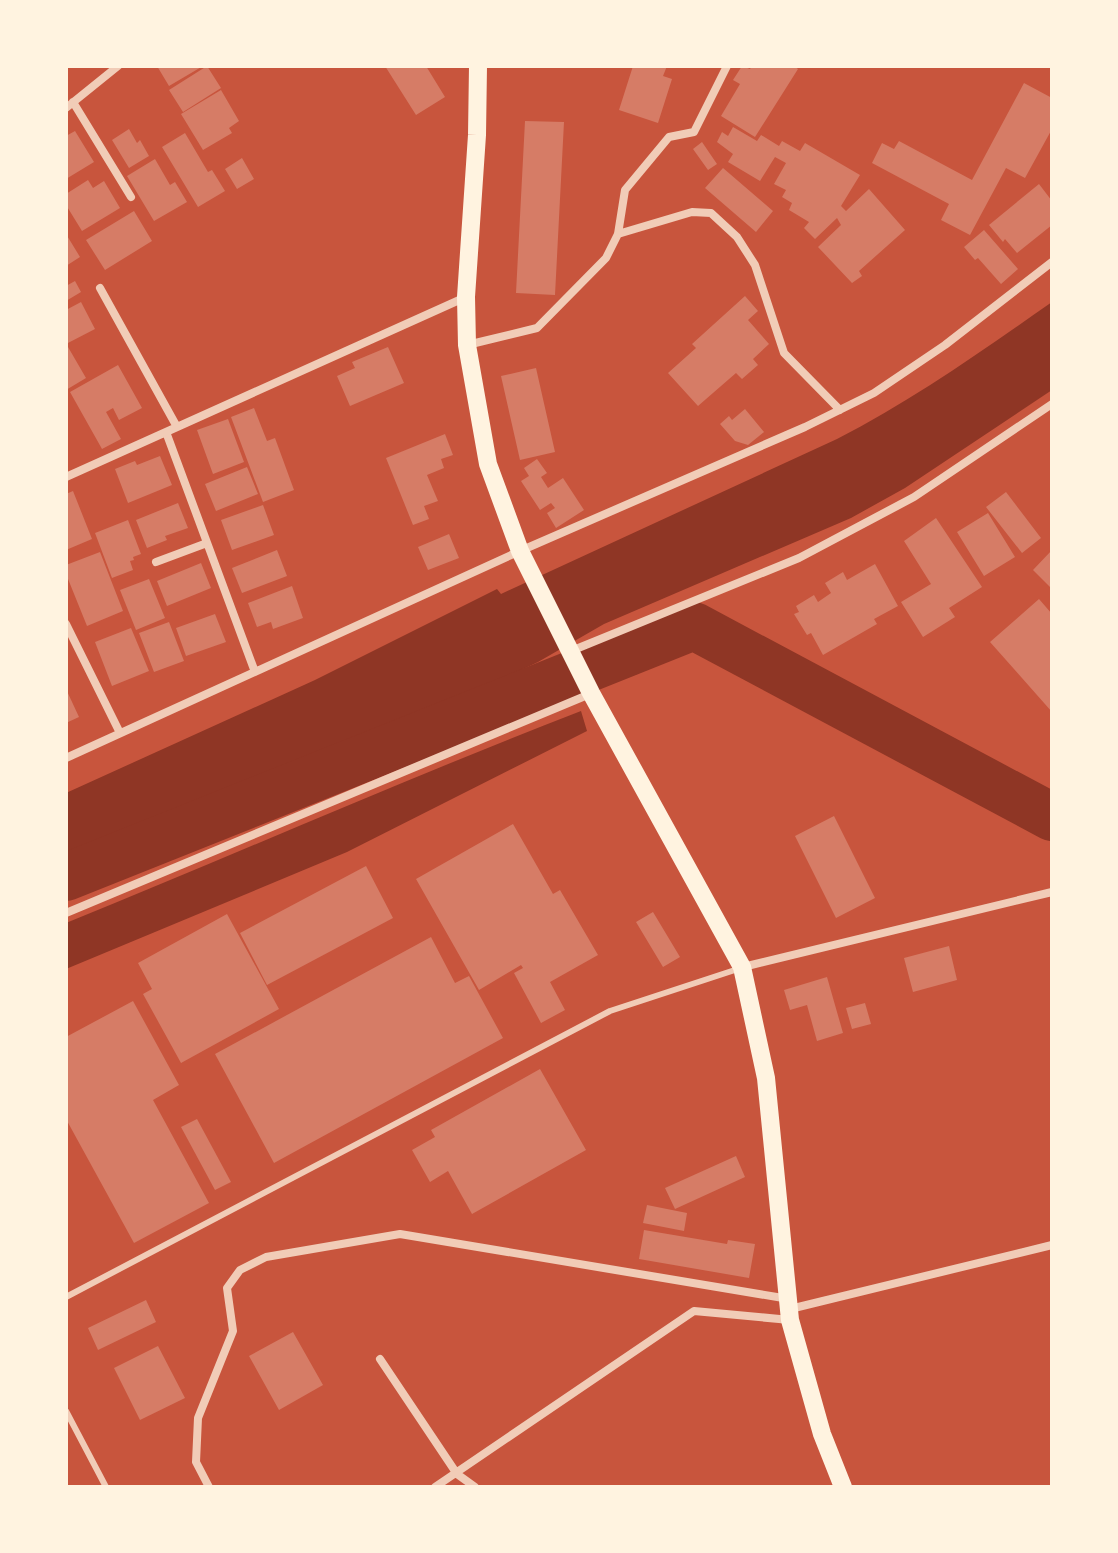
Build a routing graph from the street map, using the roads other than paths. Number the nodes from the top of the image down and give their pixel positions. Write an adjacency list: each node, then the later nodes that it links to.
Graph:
1 (118, 66): 4 (street)
2 (478, 66): 9 (main road)
3 (727, 66): 6 (street)
4 (69, 105): 5 (street)
5 (131, 197)
6 (618, 234): 10 (street); 12 (street)
7 (1052, 262): 12 (street)
8 (100, 288): 13 (street)
9 (466, 297): 10 (main road); 13 (street)
10 (467, 345): 17 (main road)
11 (1052, 404): 20 (street)
12 (840, 410): 17 (street)
13 (177, 427): 14 (street)
14 (166, 432): 15 (street); 16 (street)
15 (66, 477)
16 (207, 543): 18 (street); 21 (street)
17 (523, 558): 20 (main road); 21 (street)
18 (156, 562)
19 (66, 624): 23 (street)
20 (570, 651): 22 (main road)
21 (255, 672): 23 (street)
22 (588, 687): 26 (street); 27 (main road)
23 (120, 733): 24 (street)
24 (66, 758)
25 (1052, 892): 27 (street)
26 (66, 913)
27 (742, 967): 29 (lane); 30 (main road)
28 (1052, 1245): 30 (street)
29 (66, 1297)
30 (789, 1309): 33 (street); 35 (street); 38 (main road)
31 (380, 1359): 33 (street)
32 (66, 1411): 34 (lane)
33 (457, 1474): 36 (street); 37 (street)
34 (106, 1487)
35 (209, 1487)
36 (435, 1487)
37 (475, 1487)
38 (843, 1487)

